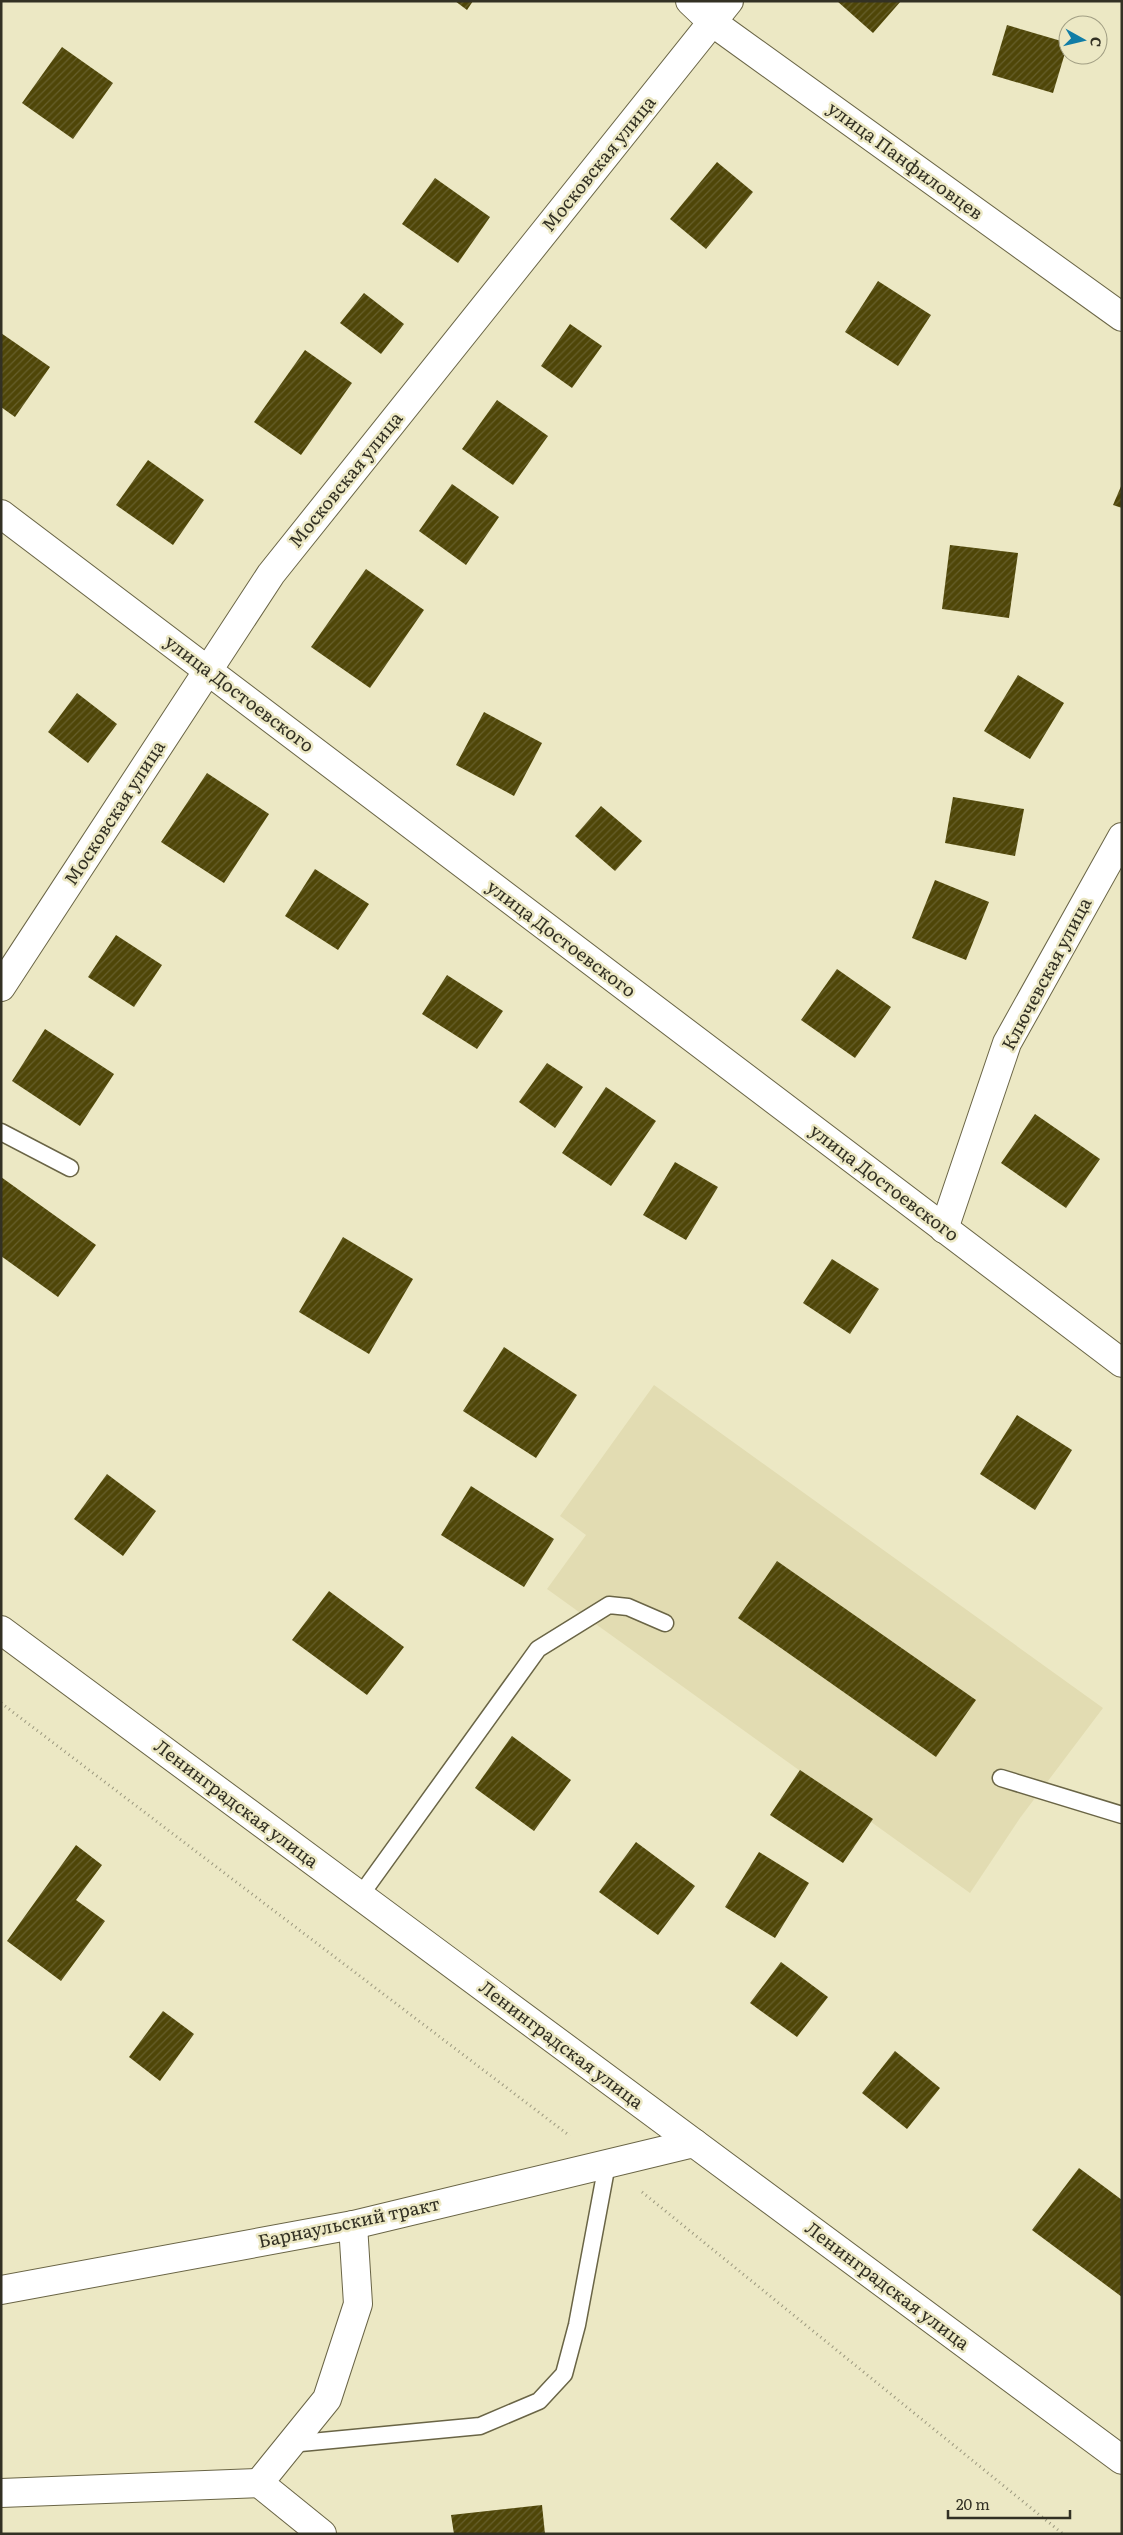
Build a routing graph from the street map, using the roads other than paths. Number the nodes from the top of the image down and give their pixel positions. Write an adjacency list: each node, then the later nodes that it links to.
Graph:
1 (690, 1): 2 (street, улица Панфиловцев)
2 (720, 12): 3 (street, улица Панфиловцев); 5 (street, Московская улица)
3 (1122, 317)
4 (1, 514): 5 (street, улица Достоевского)
5 (208, 670): 7 (street, Московская улица); 10 (street, улица Достоевского)
6 (1122, 837): 10 (street, Ключевская улица)
7 (1, 987)
8 (1, 1132): 9 (lane)
9 (70, 1168)
10 (944, 1229): 11 (street, улица Достоевского)
11 (1122, 1363)
12 (665, 1623): 16 (lane)
13 (1, 1630): 16 (street, Ленинградская улица)
14 (1001, 1778): 15 (lane)
15 (1122, 1815)
16 (360, 1896): 17 (street, Ленинградская улица)
17 (694, 2143): 18 (street, Барнаульский тракт); 22 (street, Ленинградская улица)
18 (607, 2164): 19 (street, Барнаульский тракт); 21 (lane)
19 (352, 2225): 20 (street, Барнаульский тракт); 21 (street)
20 (1, 2290)
21 (290, 2444): 23 (street)
22 (1122, 2460)
23 (259, 2483): 24 (street); 25 (street)
24 (1, 2493)
25 (322, 2534)

